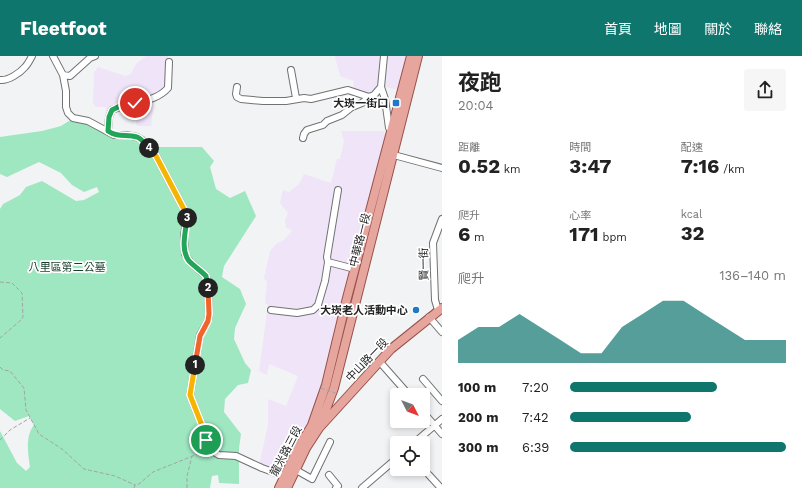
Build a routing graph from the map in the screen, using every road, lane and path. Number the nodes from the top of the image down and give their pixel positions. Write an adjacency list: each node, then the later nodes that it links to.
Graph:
1 (32, 56): 10 (street)
2 (53, 56): 9 (street)
3 (95, 56): 9 (street)
4 (384, 56): 12 (street)
5 (411, 56): 15 (main road, 中華路一段)
6 (418, 56): 15 (main road, 中華路一段)
7 (168, 62): 16 (street)
8 (291, 70): 14 (street)
9 (63, 75): 16 (street)
10 (0, 80)
11 (237, 87): 14 (street)
12 (381, 87): 13 (street); 15 (street)
13 (369, 97): 14 (street); 17 (street)
14 (296, 98)
15 (395, 130): 18 (main road, 中華路一段)
16 (108, 131): 46 (street)
17 (303, 138)
18 (389, 154): 19 (street); 23 (main road, 中華路一段); 41 (main road, 中華路一段)
19 (442, 168)
20 (338, 190): 22 (street)
21 (442, 219): 25 (street, 賢一街)
22 (328, 262): 23 (street); 26 (street)
23 (356, 269): 41 (main road, 中華路一段)
24 (0, 282): 29 (path)
25 (440, 309): 27 (main road, 中山路一段)
26 (271, 310)
27 (430, 317): 28 (street); 30 (main road, 中山路一段)
28 (442, 332)
29 (0, 338)
30 (379, 361): 34 (street); 41 (main road, 中山路一段)
31 (0, 367): 37 (path)
32 (423, 379): 36 (street)
33 (321, 388): 35 (path, bridge)
34 (403, 388)
35 (338, 394)
36 (442, 401)
37 (31, 418): 44 (path); 53 (path)
38 (442, 419): 40 (street)
39 (430, 420): 40 (street)
40 (435, 425): 42 (street); 43 (street)
41 (316, 427): 49 (main road, 龍米路三段); 51 (main road, 龍米路三段)
42 (442, 434)
43 (422, 436)
44 (0, 440)
45 (330, 442): 49 (street)
46 (209, 449): 47 (path); 51 (street)
47 (192, 455): 53 (path); 55 (path)
48 (390, 464): 59 (street)
49 (296, 470): 57 (main road, 龍米路三段)
50 (329, 475): 58 (street)
51 (284, 476): 56 (main road, 龍米路三段)
52 (430, 476): 60 (street)
53 (135, 485): 54 (path)
54 (134, 488)
55 (187, 488)
56 (278, 488)
57 (287, 488)
58 (336, 488)
59 (362, 488)
60 (441, 488)

